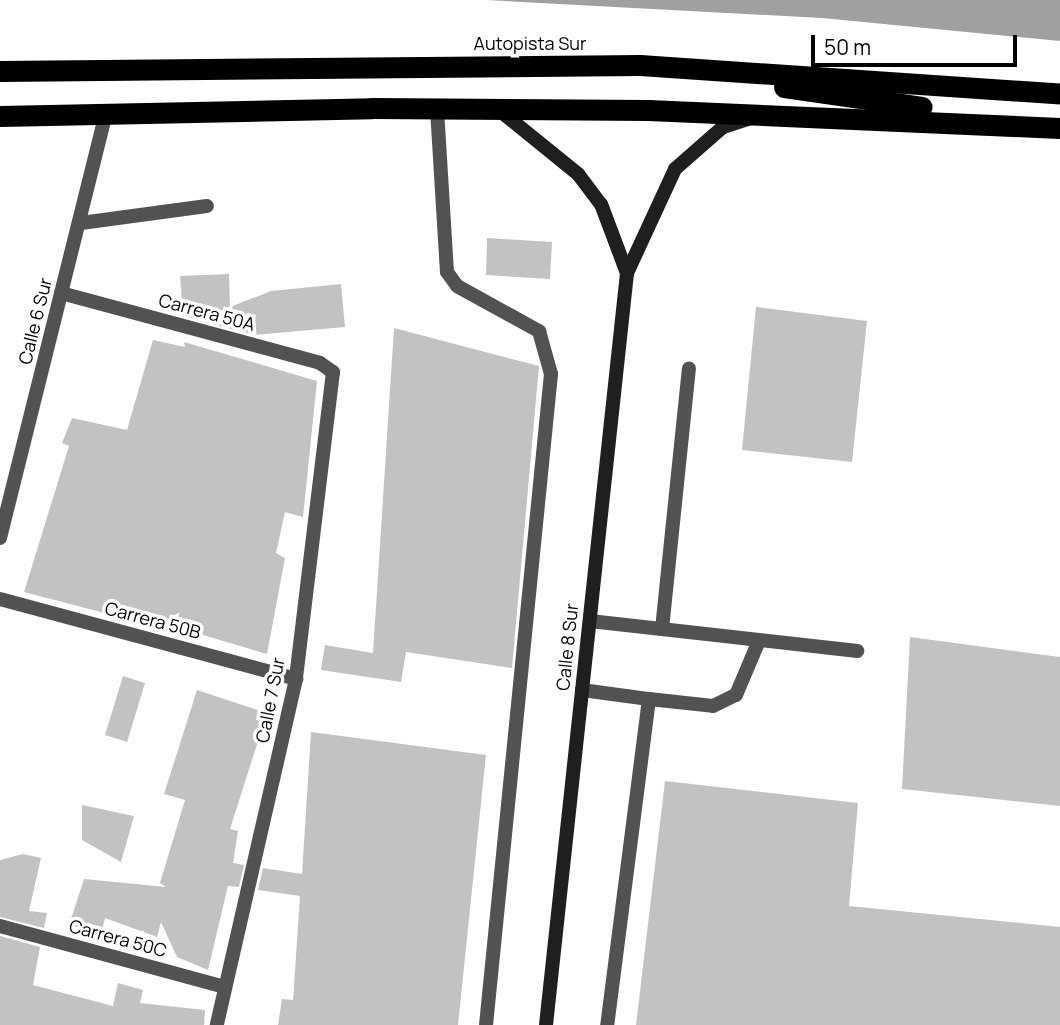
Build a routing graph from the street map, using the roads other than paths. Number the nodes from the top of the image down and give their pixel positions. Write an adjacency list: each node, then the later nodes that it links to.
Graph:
1 (640, 65): 2 (highway, Autopista Sur); 3 (highway, Autopista Sur); 9 (highway)
2 (0, 71)
3 (1060, 94)
4 (437, 109): 5 (highway); 7 (highway); 29 (street)
5 (499, 110): 6 (highway); 13 (street, Calle 8 Sur)
6 (765, 113): 9 (highway); 13 (street, Calle 8 Sur)
7 (106, 114): 8 (highway); 12 (street, Calle 6 Sur)
8 (0, 116)
9 (1025, 122): 10 (highway)
10 (1060, 128)
11 (207, 206): 12 (street)
12 (81, 223): 14 (street, Calle 6 Sur)
13 (627, 274): 19 (street, Calle 8 Sur)
14 (61, 293): 16 (street, Carrera 50A); 17 (street, Calle 6 Sur)
15 (689, 368): 20 (street)
16 (334, 379): 23 (street, Calle 7 Sur)
17 (0, 538)
18 (0, 599): 23 (street, Carrera 50B)
19 (590, 621): 20 (street); 24 (street, Calle 8 Sur)
20 (662, 629): 21 (street)
21 (758, 643): 22 (street); 25 (street)
22 (857, 651)
23 (296, 679): 27 (street, Calle 7 Sur)
24 (582, 690): 25 (street); 30 (street, Calle 8 Sur)
25 (649, 699): 31 (street)
26 (0, 926): 27 (street, Carrera 50C)
27 (225, 988): 28 (street, Calle 7 Sur)
28 (216, 1025)
29 (486, 1025)
30 (546, 1025)
31 (607, 1025)

